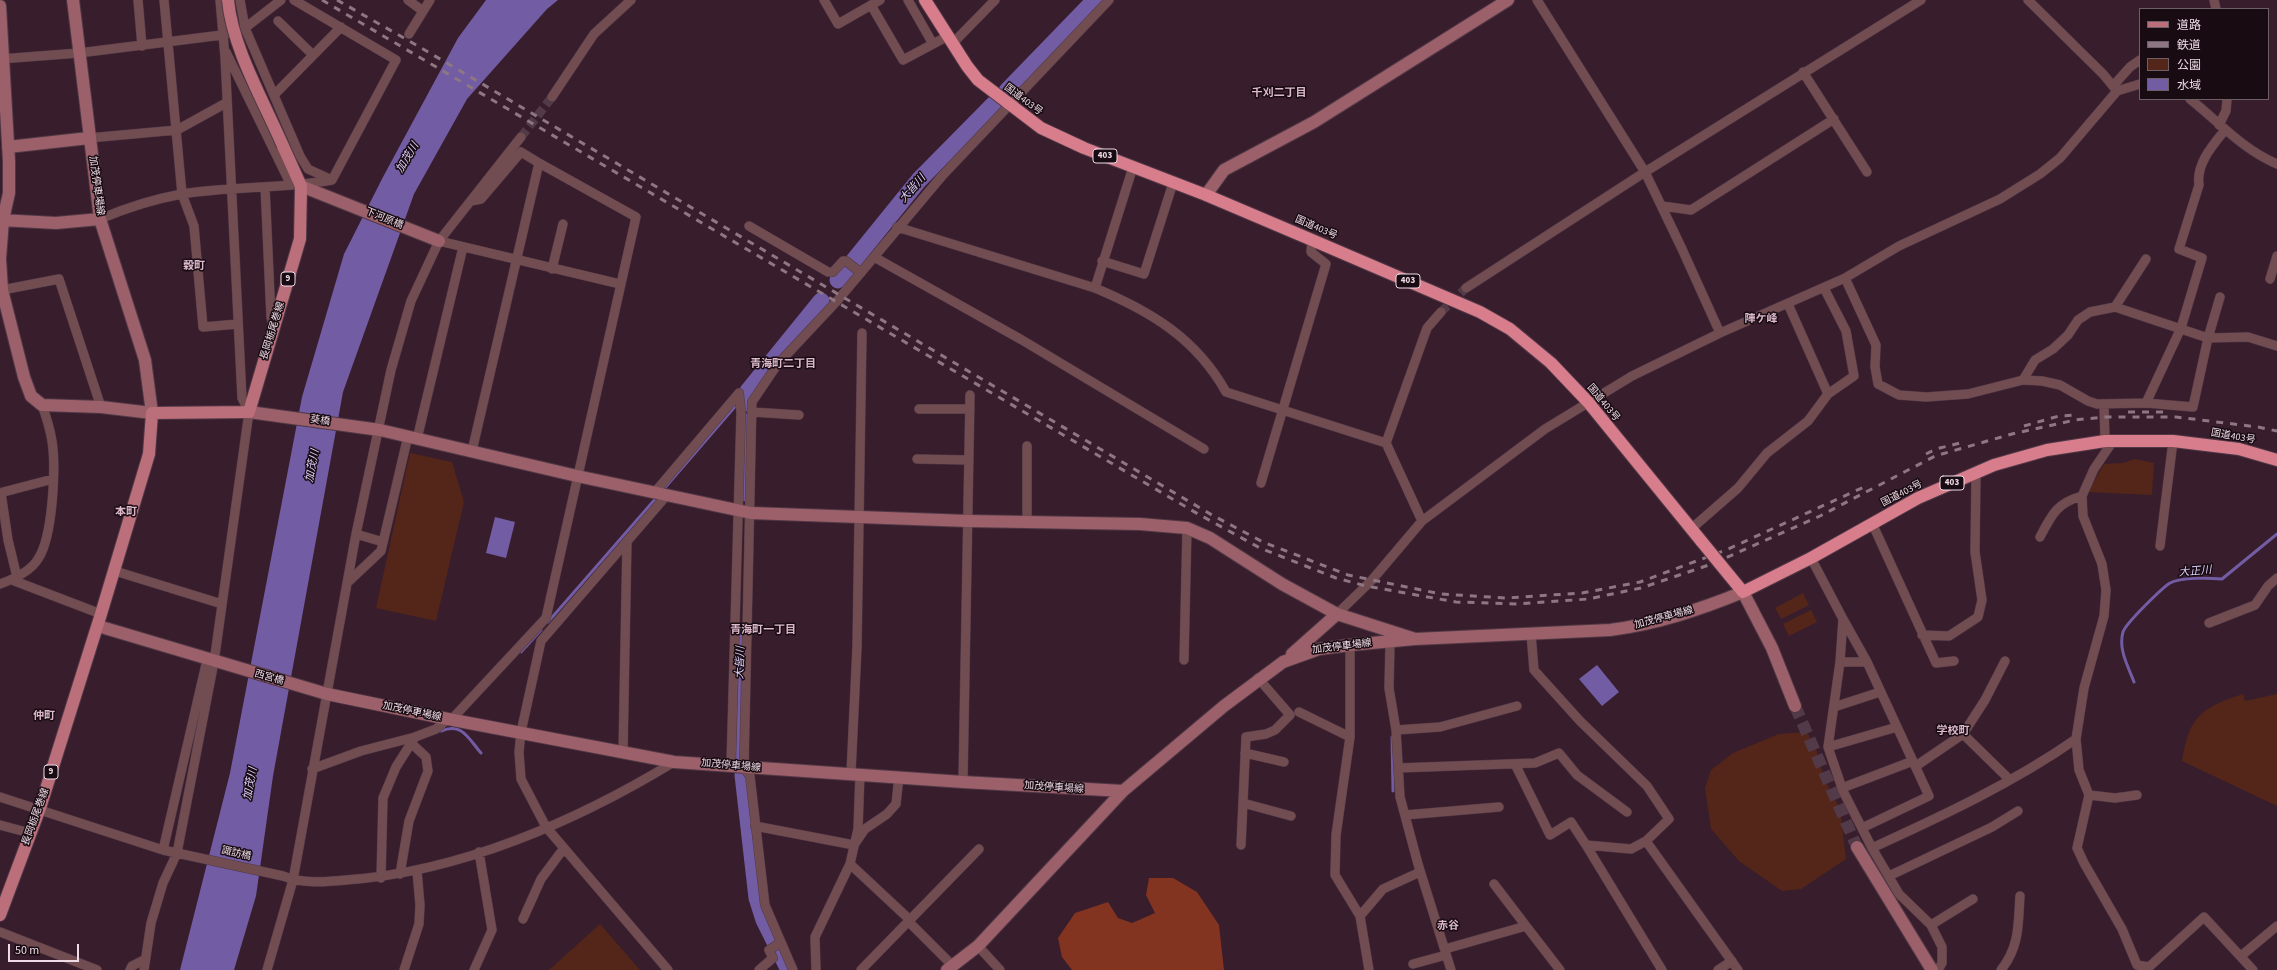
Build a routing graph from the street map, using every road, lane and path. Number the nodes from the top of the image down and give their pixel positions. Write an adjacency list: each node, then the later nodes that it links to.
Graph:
1 (73, 0): 35 (street, 加茂停車場線)
2 (138, 0): 33 (street)
3 (164, 0): 31 (street)
4 (220, 0): 29 (street)
5 (228, 0): 62 (main road, 長岡栃尾巻線 / 9, bridge)
6 (240, 0): 27 (street)
7 (281, 0): 27 (street)
8 (294, 0): 26 (street)
9 (408, 0): 24 (street)
10 (430, 0): 24 (street)
11 (631, 0): 43 (street)
12 (824, 0): 22 (street)
13 (880, 0): 22 (street)
14 (908, 0): 32 (street)
15 (925, 0): 30 (highway, 国道403号 / 403)
16 (995, 0): 30 (street)
17 (1109, 0): 47 (street)
18 (1508, 0): 66 (street)
19 (1537, 0): 58 (street)
20 (1921, 0): 39 (street)
21 (2028, 0): 41 (street)
22 (871, 5): 32 (street)
23 (0, 6): 37 (street)
24 (423, 11): 28 (street)
25 (278, 21): 36 (street)
26 (341, 27): 36 (street); 60 (street)
27 (245, 28): 29 (street); 42 (street)
28 (409, 34)
29 (222, 35): 31 (street); 34 (street)
30 (950, 40): 32 (street); 47 (highway, 国道403号 / 403)
31 (168, 42): 33 (street); 51 (street)
32 (934, 44)
33 (142, 46): 35 (street)
34 (224, 48): 46 (street); 62 (street)
35 (79, 53): 37 (street); 53 (street, 加茂停車場線)
36 (313, 55): 42 (street)
37 (2, 59): 48 (street)
38 (2139, 61): 41 (street)
39 (1804, 72): 49 (street); 58 (street)
40 (2139, 84): 41 (street)
41 (2115, 88): 84 (street)
42 (274, 95): 60 (street)
43 (552, 97)
44 (2191, 100): 50 (street)
45 (2227, 100): 50 (street)
46 (226, 103): 51 (street); 64 (street)
47 (1009, 105): 57 (highway, 国道403号 / 403); 73 (street)
48 (4, 118): 54 (street)
49 (1834, 119): 59 (street); 68 (street)
50 (2222, 128): 56 (street); 97 (street)
51 (177, 130): 53 (street); 65 (street)
52 (521, 137): 67 (street)
53 (89, 138): 54 (street); 69 (street, 加茂停車場線)
54 (8, 147): 70 (street)
55 (538, 163): 67 (street); 80 (street); 86 (street)
56 (2277, 164)
57 (1133, 167): 61 (highway, 国道403号 / 403); 81 (street)
58 (1645, 172): 68 (street); 88 (street)
59 (1867, 172)
60 (332, 180): 62 (street)
61 (1173, 183): 66 (highway, 国道403号 / 403); 81 (street)
62 (296, 185): 63 (street); 75 (street, 下河原橋); 98 (main road, 長岡栃尾巻線 / 9)
63 (265, 187): 64 (street); 98 (street)
64 (231, 190): 65 (street); 96 (street)
65 (182, 194): 69 (street); 96 (street)
66 (1206, 195): 74 (highway, 国道403号 / 403)
67 (471, 201): 75 (street)
68 (1662, 206): 100 (street)
69 (100, 219): 70 (street); 116 (street, 加茂停車場線)
70 (2, 220): 90 (street)
71 (563, 224): 83 (street)
72 (749, 226): 82 (street)
73 (897, 227): 78 (street); 87 (street)
74 (1312, 240): 106 (highway, 国道403号 / 403); 111 (street)
75 (439, 241): 76 (street); 118 (street)
76 (463, 247): 80 (street); 119 (street)
77 (2277, 256): 85 (street)
78 (874, 257): 82 (street); 124 (street)
79 (2146, 259): 93 (street)
80 (516, 260): 83 (street); 125 (street)
81 (1102, 261): 87 (street)
82 (855, 268): 115 (street)
83 (552, 269): 86 (street)
84 (1845, 278): 89 (street); 103 (street)
85 (2270, 279)
86 (620, 284): 130 (street)
87 (1095, 288): 111 (street)
88 (1466, 288)
89 (1824, 288): 92 (street); 104 (street)
90 (2, 290): 94 (street); 110 (street)
91 (2220, 297): 101 (street)
92 (1788, 304): 100 (street); 104 (street)
93 (2115, 307): 97 (street); 103 (street)
94 (3, 311): 109 (street)
95 (1441, 312): 122 (street)
96 (238, 324): 114 (street)
97 (2181, 328): 101 (street); 107 (street)
98 (274, 330): 114 (main road, 長岡栃尾巻線 / 9)
99 (862, 333): 139 (street)
100 (1720, 333): 106 (street)
101 (2208, 338): 102 (street); 107 (street)
102 (2277, 346)
103 (2024, 380): 108 (street)
104 (1828, 394): 145 (street)
105 (970, 395): 113 (street)
106 (1588, 402): 141 (street); 145 (highway, 国道403号 / 403)
107 (2146, 403): 108 (street)
108 (2104, 404): 120 (street)
109 (42, 405): 110 (street); 131 (street)
110 (101, 408): 116 (street)
111 (1282, 408): 122 (street); 132 (street)
112 (919, 409): 113 (street)
113 (970, 409): 127 (street)
114 (249, 412): 116 (main road); 118 (street, 葵橋); 158 (street)
115 (752, 412): 117 (street); 138 (street)
116 (152, 414): 152 (main road, 9)
117 (799, 415)
118 (377, 429): 119 (street, 葵橋); 146 (street)
119 (413, 438): 125 (street, 葵橋); 149 (street)
120 (2109, 441): 121 (highway, 国道403号 / 403); 129 (highway, 国道403号 / 403); 136 (street)
121 (2173, 441): 128 (highway, 国道403号 / 403); 150 (street)
122 (1386, 443): 141 (street)
123 (1027, 446): 142 (street)
124 (1204, 449)
125 (472, 451): 130 (street, 葵橋)
126 (917, 459): 127 (street)
127 (970, 460): 140 (street)
128 (2277, 460)
129 (1976, 473): 143 (highway, 国道403号 / 403); 166 (street)
130 (577, 476): 133 (street, 葵橋); 161 (street)
131 (53, 479): 134 (street); 153 (street)
132 (1261, 483)
133 (655, 492): 135 (street, 葵橋); 137 (street)
134 (0, 493): 153 (street)
135 (667, 495): 137 (street, 葵橋); 148 (street)
136 (2082, 496): 147 (street); 191 (street)
137 (737, 511): 138 (street, 葵橋); 200 (street)
138 (751, 513): 139 (street, 葵橋); 201 (street)
139 (859, 517): 140 (street, 葵橋); 204 (street)
140 (968, 521): 142 (street, 葵橋); 207 (street)
141 (1422, 521): 160 (street)
142 (1026, 522): 144 (street, 葵橋)
143 (1872, 523): 151 (highway, 国道403号 / 403); 166 (street)
144 (1187, 528): 160 (street, 葵橋); 171 (street)
145 (1691, 529): 157 (highway, 国道403号 / 403, bridge)
146 (356, 534): 149 (street); 155 (street)
147 (2040, 537)
148 (628, 541): 167 (street); 194 (street)
149 (383, 542): 155 (street)
150 (2160, 546)
151 (1811, 558): 157 (highway, 国道403号 / 403); 162 (street)
152 (115, 571): 158 (street); 159 (main road, 9)
153 (15, 578): 156 (street); 159 (street)
154 (2277, 578): 163 (street)
155 (346, 583): 180 (street)
156 (0, 584)
157 (1743, 592): 165 (street, 加茂停車場線); 182 (street)
158 (222, 604): 174 (street)
159 (101, 614): 164 (main road, 9)
160 (1337, 614): 168 (street, 葵橋); 175 (street)
161 (546, 618): 167 (street); 185 (street)
162 (1843, 619): 176 (street); 177 (street)
163 (2209, 623)
164 (98, 626): 174 (street); 215 (main road, 長岡栃尾巻線 / 9)
165 (1531, 634): 168 (street, 加茂停車場線); 225 (street)
166 (1922, 635): 172 (street)
167 (542, 638): 188 (street)
168 (1415, 639): 169 (street, 加茂停車場線)
169 (1390, 642): 170 (street, 加茂停車場線); 187 (street)
170 (1350, 645): 175 (street, 加茂停車場線); 190 (street)
171 (1184, 660)
172 (1954, 661)
173 (2005, 661): 189 (street)
174 (214, 662): 180 (street, 西宮橋); 233 (street); 235 (street)
175 (1283, 662): 178 (street, 加茂停車場線)
176 (1840, 662): 177 (street); 183 (street)
177 (1867, 662): 179 (street)
178 (1258, 678): 195 (street); 209 (street, 加茂停車場線)
179 (1880, 692): 183 (street); 186 (street)
180 (322, 693): 185 (street, 加茂停車場線); 203 (street)
181 (1517, 706): 187 (street)
182 (1794, 706)
183 (1834, 708): 193 (street)
184 (1299, 712): 190 (street)
185 (450, 720): 188 (street, 加茂停車場線); 192 (street)
186 (1897, 727): 193 (street); 199 (street)
187 (1396, 730): 202 (street)
188 (521, 732): 194 (street, 加茂停車場線); 222 (street)
189 (1963, 734): 199 (street); 206 (street)
190 (1350, 737): 247 (street)
191 (2076, 739): 206 (street); 210 (street)
192 (413, 740): 203 (street); 239 (street); 241 (street)
193 (1828, 747): 208 (street)
194 (622, 753): 196 (street, 加茂停車場線)
195 (1245, 753): 197 (street); 213 (street)
196 (674, 762): 200 (street, 加茂停車場線); 222 (street, 諏訪橋)
197 (1284, 762)
198 (1515, 764): 202 (street); 217 (street); 228 (street)
199 (1914, 764): 208 (street); 223 (street)
200 (731, 766): 201 (street, 加茂停車場線)
201 (744, 768): 204 (street, 加茂停車場線); 221 (street)
202 (1398, 768): 218 (street)
203 (312, 770): 242 (street)
204 (856, 774): 205 (street, 加茂停車場線); 226 (street)
205 (900, 776): 207 (street, 加茂停車場線); 226 (street)
206 (2010, 780): 231 (street)
207 (963, 782): 209 (street, 加茂停車場線)
208 (1842, 788): 223 (street)
209 (1123, 791): 255 (street)
210 (2089, 795): 211 (street); 261 (street)
211 (2137, 795)
212 (0, 797): 215 (street, 諏訪橋)
213 (1243, 803): 219 (street); 227 (street)
214 (1499, 807): 218 (street)
215 (40, 808): 224 (main road, 長岡栃尾巻線 / 9); 233 (street, 諏訪橋)
216 (2018, 811): 240 (street)
217 (1627, 812)
218 (1405, 814): 238 (street)
219 (1291, 816)
220 (0, 825): 224 (street)
221 (755, 826): 226 (street); 254 (street)
222 (546, 827): 229 (street); 234 (street, 諏訪橋)
223 (1862, 828): 231 (street)
224 (30, 834): 246 (main road, 長岡栃尾巻線 / 9)
225 (1646, 841): 228 (street); 258 (street)
226 (854, 845): 236 (street)
227 (1241, 845)
228 (1586, 845): 277 (street)
229 (564, 848): 248 (street); 268 (street)
230 (1857, 848): 280 (street)
231 (1872, 848): 240 (street)
232 (979, 849): 249 (street)
233 (162, 850): 235 (street, 諏訪橋)
234 (479, 852): 237 (street, 諏訪橋); 267 (street)
235 (180, 853): 242 (street, 諏訪橋); 260 (street)
236 (850, 864): 249 (street); 271 (street)
237 (417, 871): 239 (street, 諏訪橋); 266 (street)
238 (1420, 872): 247 (street); 256 (street)
239 (400, 874): 241 (street, 諏訪橋)
240 (1889, 876): 250 (street)
241 (381, 878): 242 (street, 諏訪橋)
242 (293, 880): 265 (street)
243 (1494, 884): 251 (street)
244 (2020, 896): 282 (street)
245 (1973, 899): 250 (street)
246 (0, 915)
247 (1360, 916): 274 (street)
248 (523, 919)
249 (908, 920): 262 (street); 272 (street)
250 (1931, 925): 281 (street)
251 (1526, 926): 256 (street); 276 (street)
252 (2277, 926): 257 (street)
253 (0, 932): 263 (street)
254 (780, 942): 269 (street); 270 (street)
255 (978, 946): 262 (street); 273 (street)
256 (1445, 952): 259 (street); 275 (street)
257 (2241, 956): 261 (street); 283 (street)
258 (1732, 961): 278 (street); 279 (street)
259 (1413, 964)
260 (144, 965): 264 (street)
261 (2140, 967)
262 (950, 968)
263 (97, 970)
264 (130, 970)
265 (267, 970)
266 (404, 970)
267 (474, 970)
268 (668, 970)
269 (759, 970)
270 (794, 970)
271 (816, 970)
272 (861, 970)
273 (1000, 970)
274 (1369, 970)
275 (1451, 970)
276 (1560, 970)
277 (1662, 970)
278 (1718, 970)
279 (1738, 970)
280 (1932, 970)
281 (1938, 970)
282 (2001, 970)
283 (2253, 970)

